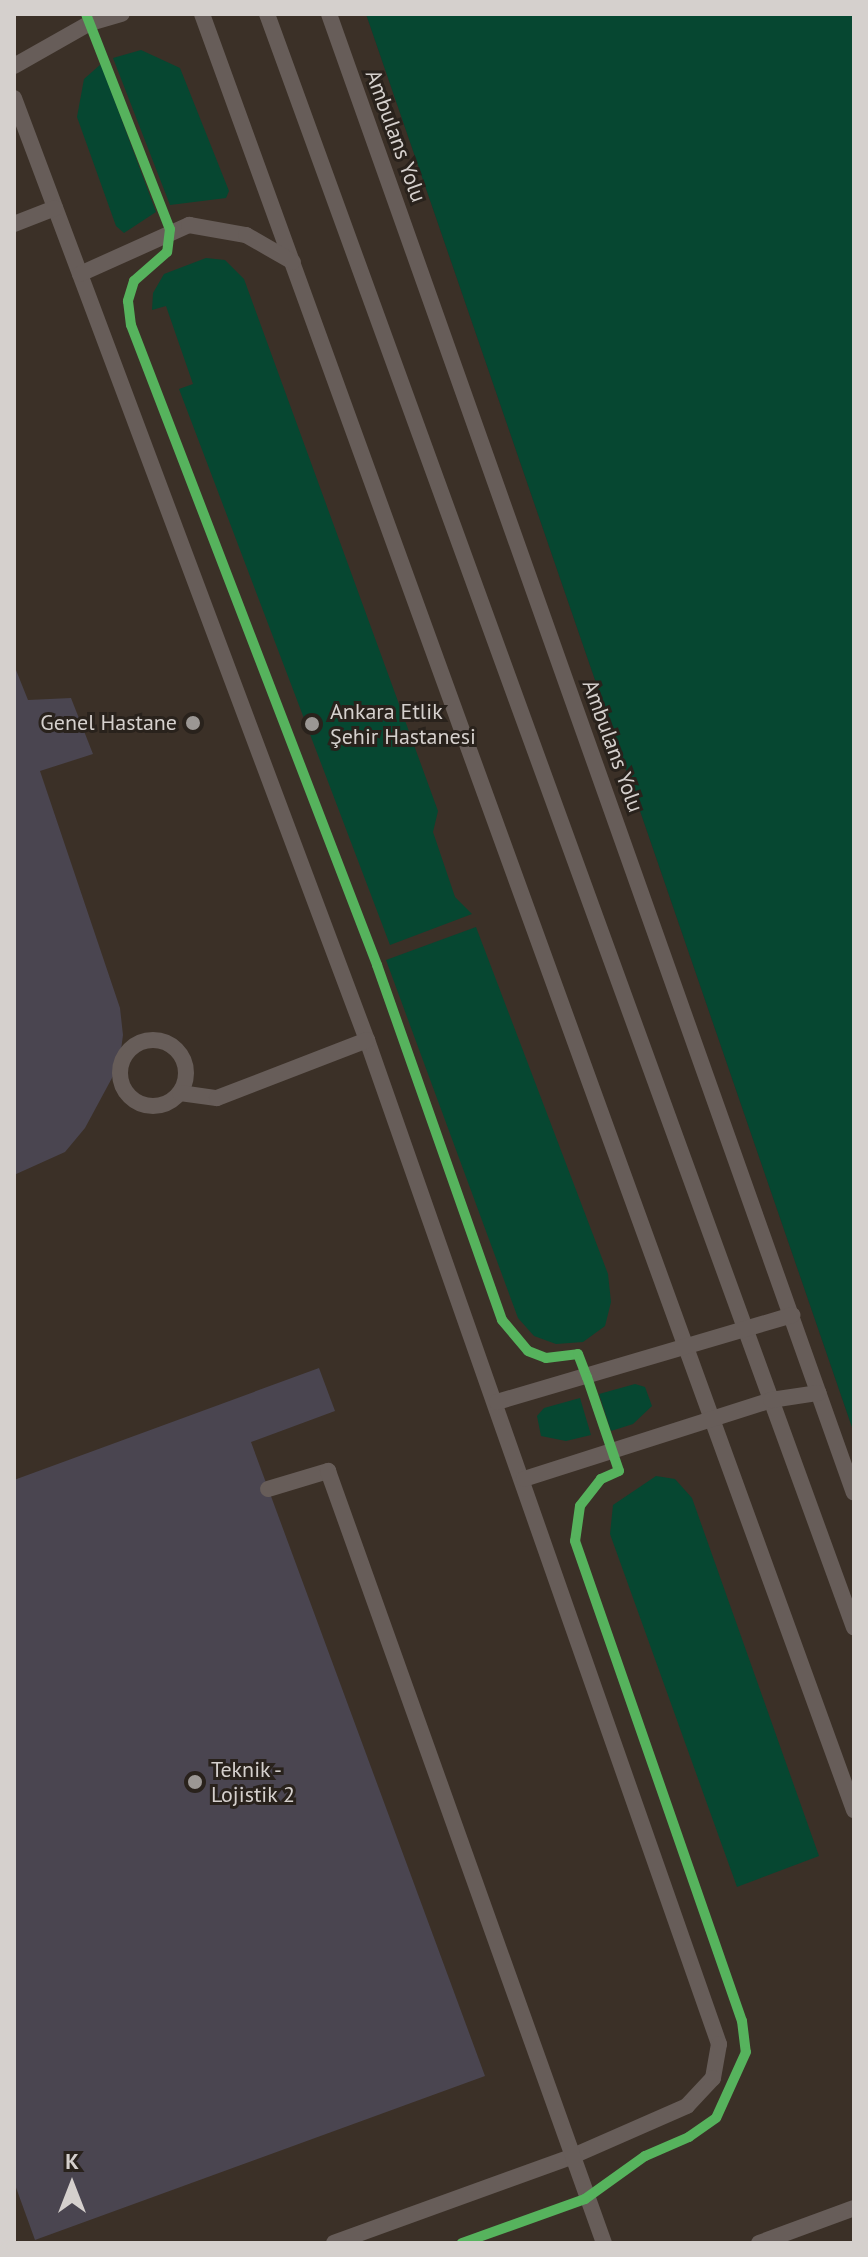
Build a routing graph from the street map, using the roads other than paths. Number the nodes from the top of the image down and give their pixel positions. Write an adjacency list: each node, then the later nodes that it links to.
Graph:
1 (122, 14): 5 (lane)
2 (202, 14): 9 (lane)
3 (267, 14): 14 (lane)
4 (329, 14): 13 (lane, Ambulans Yolu)
5 (14, 66)
6 (14, 98): 7 (lane)
7 (55, 208): 8 (lane); 10 (lane)
8 (14, 224)
9 (293, 262): 10 (lane); 15 (lane)
10 (80, 274): 11 (lane)
11 (367, 1040): 12 (lane); 18 (lane)
12 (180, 1093): 12 (lane)
13 (792, 1315): 14 (lane); 16 (lane, Ambulans Yolu)
14 (746, 1331): 15 (lane); 17 (lane)
15 (687, 1349): 18 (lane); 19 (lane)
16 (818, 1393): 17 (lane); 22 (lane, Ambulans Yolu)
17 (771, 1400): 19 (lane); 23 (lane)
18 (497, 1402): 20 (lane)
19 (711, 1419): 20 (lane); 24 (lane)
20 (524, 1479): 25 (lane)
21 (268, 1489): 25 (lane)
22 (854, 1493)
23 (854, 1628)
24 (854, 1810)
25 (571, 2157): 27 (lane); 29 (lane)
26 (854, 2208): 30 (lane)
27 (376, 2237): 28 (lane)
28 (334, 2243)
29 (604, 2243)
30 (759, 2243)

